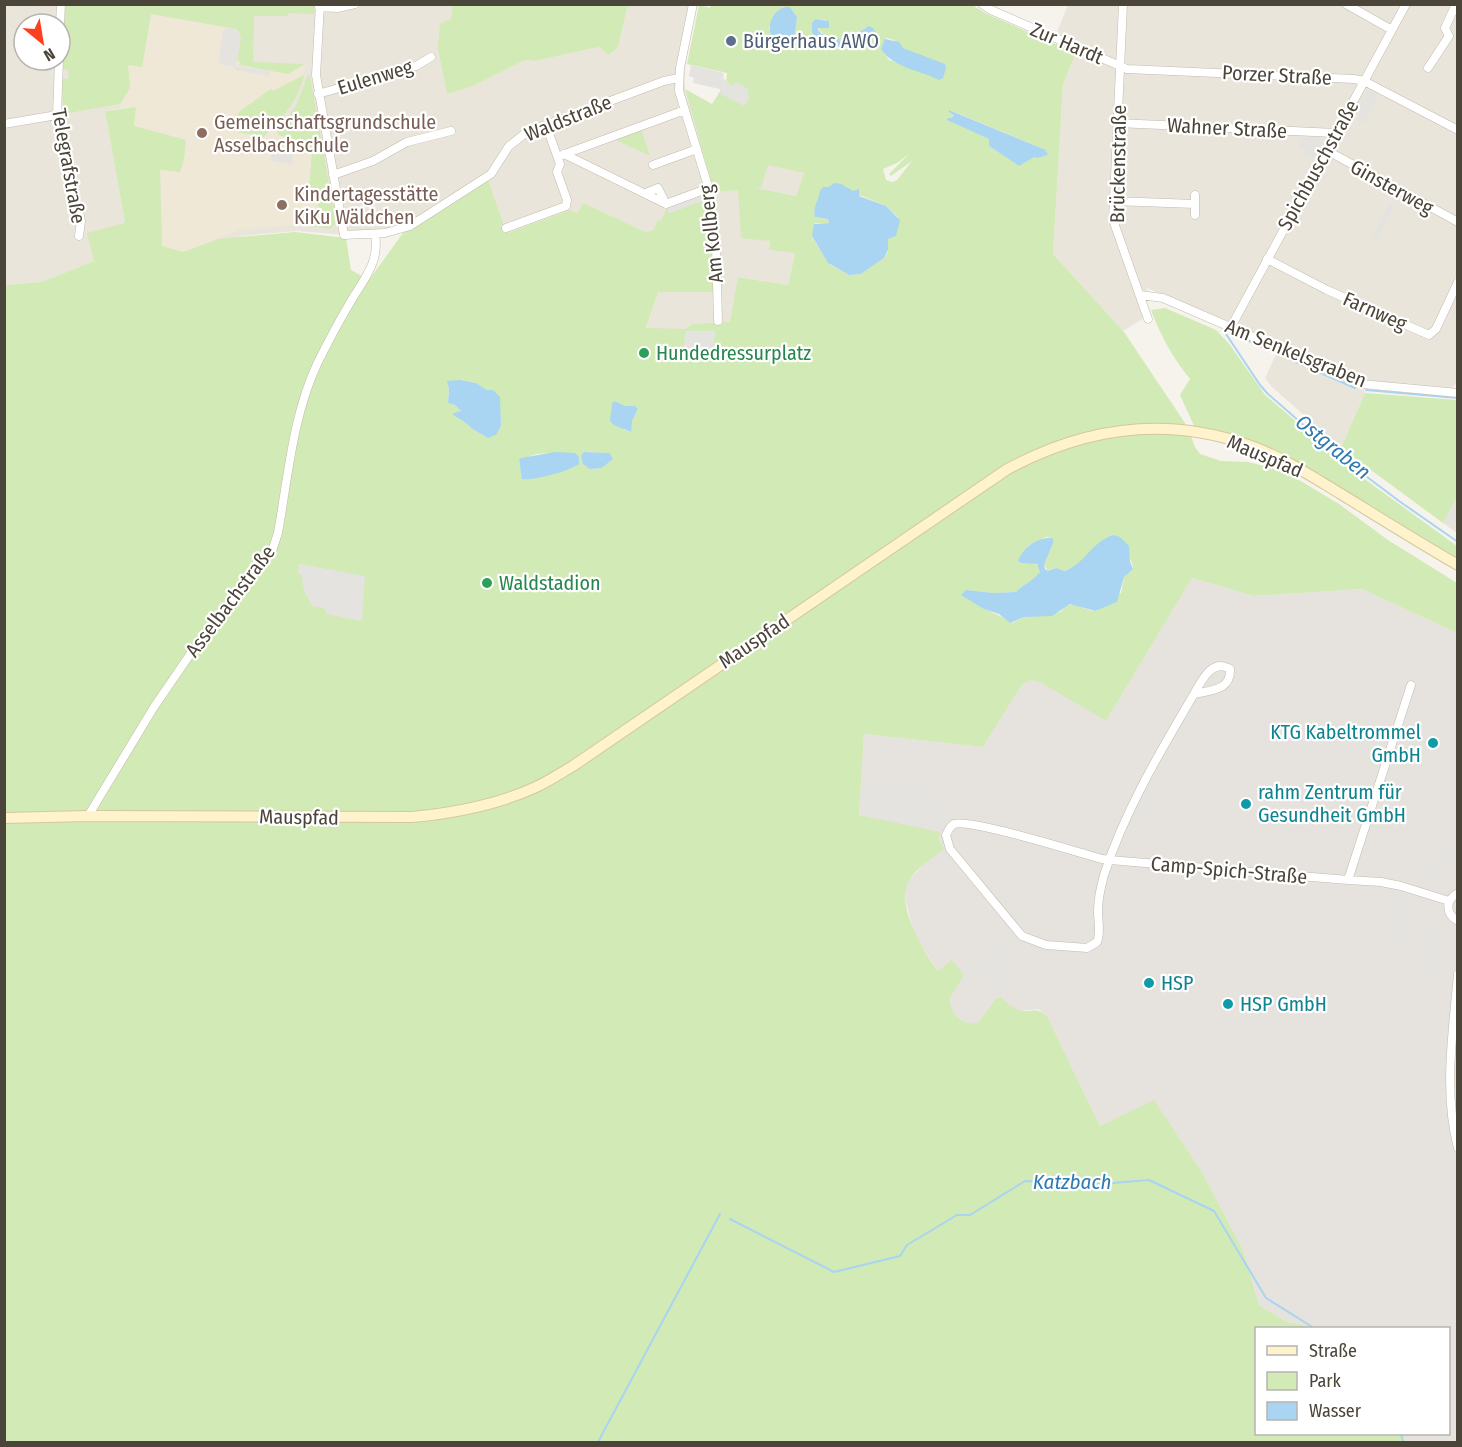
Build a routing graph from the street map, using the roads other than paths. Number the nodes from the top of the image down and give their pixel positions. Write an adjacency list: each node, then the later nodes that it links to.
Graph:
1 (355, 4): 8 (street)
2 (693, 4): 14 (street)
3 (982, 4): 11 (street, Zur Hardt)
4 (1123, 4): 11 (street, Brückenstraße)
5 (1346, 4): 9 (street)
6 (1406, 4): 9 (street, Spichbuschstraße)
7 (1456, 4): 12 (street)
8 (320, 6): 16 (street)
9 (1392, 30): 15 (street, Spichbuschstraße)
10 (430, 57): 16 (street, Eulenweg)
11 (1120, 66): 15 (street, Porzer Straße); 19 (street, Brückenstraße)
12 (1428, 68)
13 (58, 72): 18 (street, Telegrafstraße)
14 (679, 78): 17 (street, Am Kollberg); 21 (street, Waldstraße)
15 (1364, 81): 22 (street, Porzer Straße); 24 (street, Spichbuschstraße)
16 (318, 94): 29 (street)
17 (685, 111): 25 (street, Am Kollberg); 27 (street)
18 (57, 116): 20 (street); 38 (street, Telegrafstraße)
19 (1117, 123): 24 (street, Wahner Straße); 32 (street, Brückenstraße)
20 (4, 124)
21 (546, 125): 27 (street); 37 (street, Waldstraße)
22 (1458, 130)
23 (451, 131): 29 (street)
24 (1336, 133): 26 (street, Spichbuschstraße)
25 (697, 149): 28 (street); 30 (street, Am Kollberg)
26 (1326, 150): 35 (street, Ginsterweg); 39 (street, Spichbuschstraße)
27 (561, 155): 30 (street); 36 (street)
28 (654, 165)
29 (333, 175): 37 (street, Waldstraße)
30 (709, 188): 43 (street, Am Kollberg)
31 (1196, 195): 33 (street)
32 (1114, 201): 33 (street); 41 (street, Brückenstraße)
33 (1195, 204): 34 (street)
34 (1195, 214)
35 (1458, 222)
36 (506, 228)
37 (375, 234): 49 (street, Asselbachstraße)
38 (80, 236)
39 (1267, 259): 40 (street, Farnweg); 44 (street, Spichbuschstraße)
40 (1458, 282)
41 (1140, 295): 42 (street, Brückenstraße); 44 (street, Am Senkelsgraben)
42 (1148, 319)
43 (718, 321)
44 (1231, 327): 45 (street, Am Senkelsgraben)
45 (1458, 393)
46 (1458, 565): 49 (street, Mauspfad)
47 (1412, 685): 52 (street)
48 (1194, 694): 48 (street, Camp-Spich-Straße); 51 (street, Camp-Spich-Straße)
49 (88, 816): 50 (street, Mauspfad)
50 (4, 818)
51 (1110, 860): 51 (street, Camp-Spich-Straße); 52 (street, Camp-Spich-Straße)
52 (1348, 880): 54 (street, Camp-Spich-Straße)
53 (1458, 893): 54 (street)
54 (1449, 901): 55 (street)
55 (1458, 921)
56 (1458, 974): 57 (street)
57 (1458, 1148)

